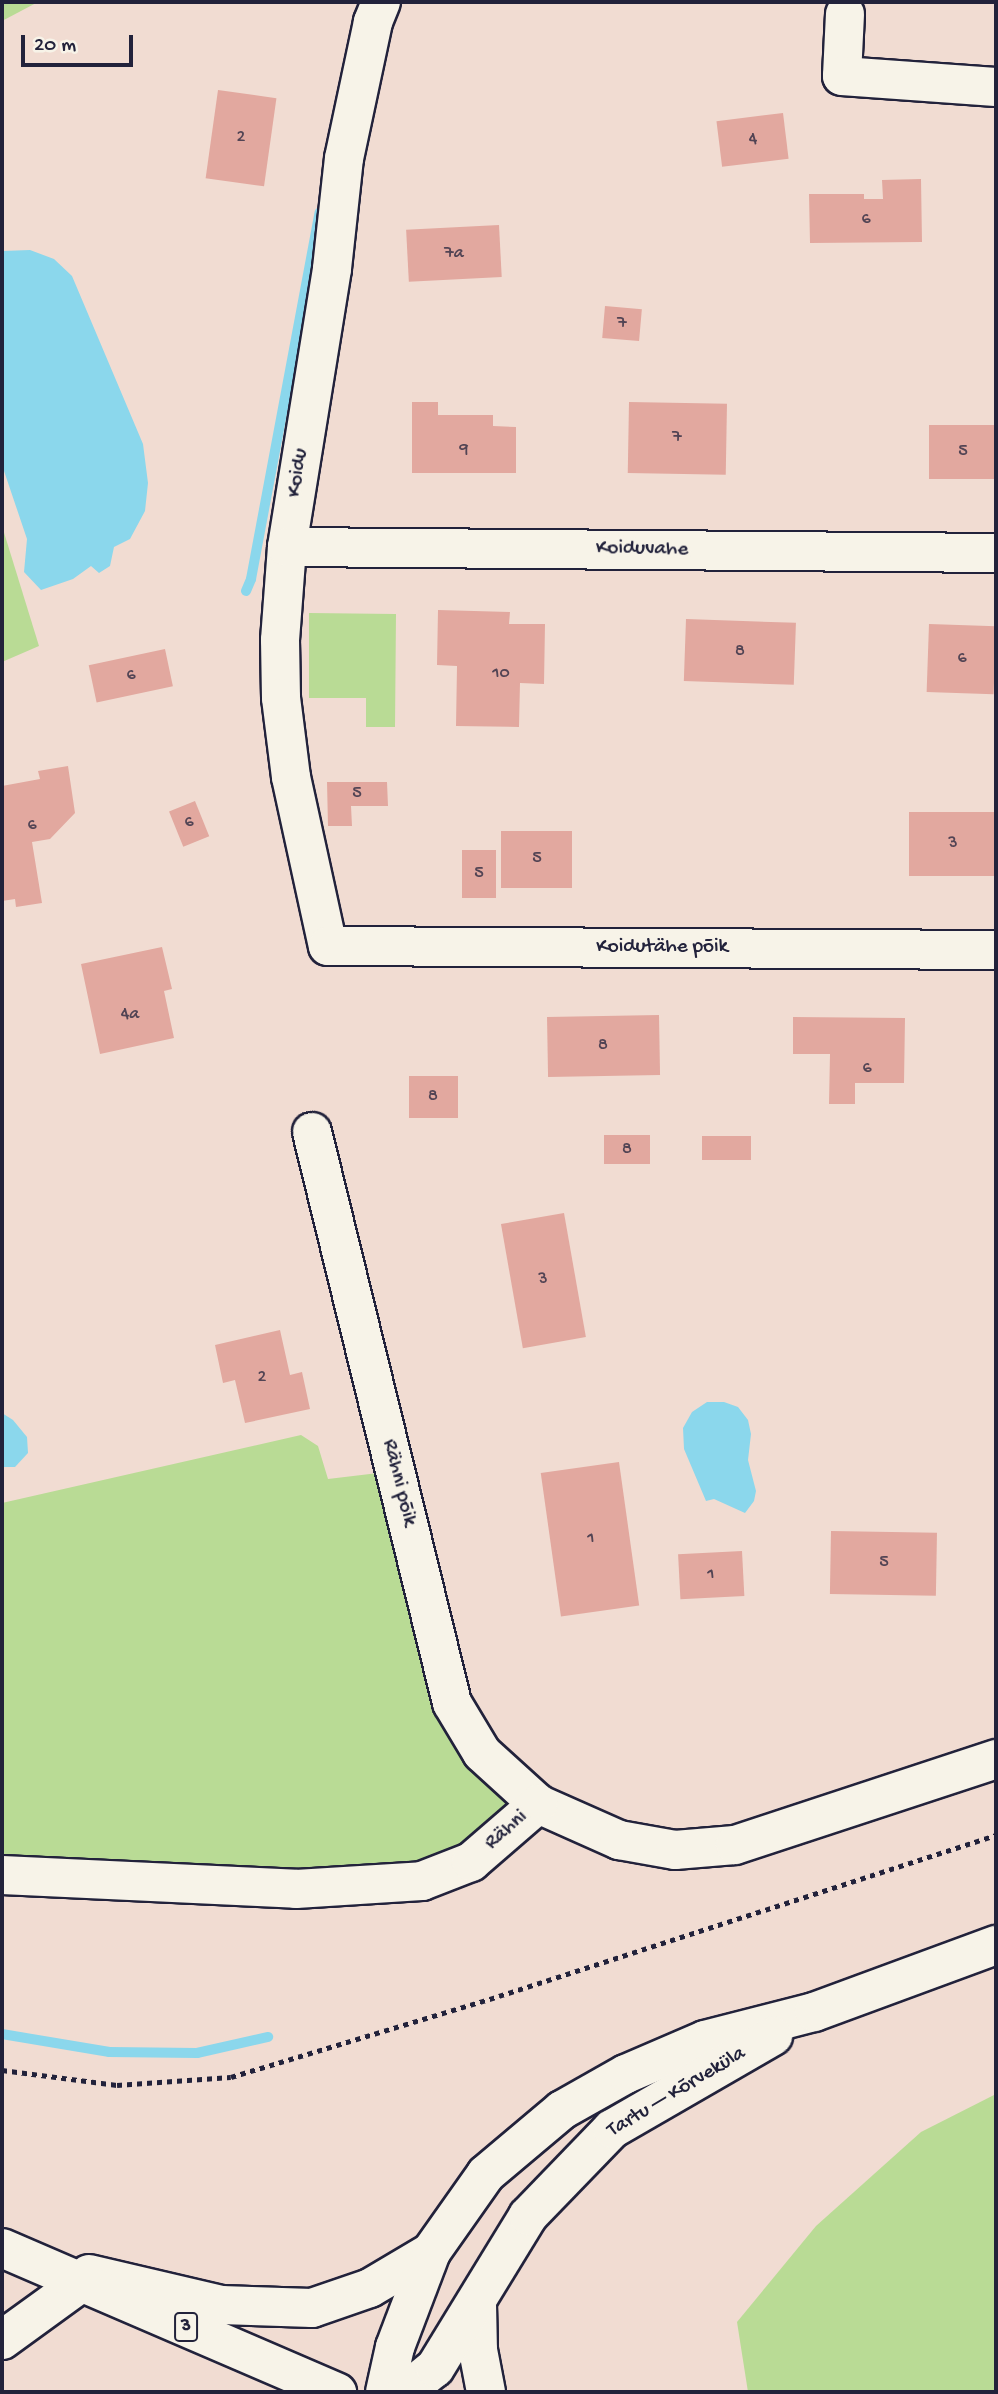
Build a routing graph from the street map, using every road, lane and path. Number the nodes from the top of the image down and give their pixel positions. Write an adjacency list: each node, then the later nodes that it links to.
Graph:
1 (381, 2): 4 (main road, Koidu)
2 (845, 14): 3 (main road)
3 (996, 87)
4 (287, 547): 5 (main road, Koiduvahe); 6 (main road, Koidu)
5 (996, 553)
6 (328, 946): 7 (main road, Koidutähe põik)
7 (996, 950)
8 (312, 1132): 10 (main road, Rähni põik)
9 (996, 1759): 10 (main road, Rähni)
10 (538, 1804): 12 (main road, Rähni)
11 (996, 1835): 15 (path)
12 (2, 1875)
13 (996, 1945): 14 (main road, Tartu — Kõrveküla)
14 (814, 2012): 16 (main road, Tartu — Kõrveküla); 19 (main road, Tartu — Kõrveküla)
15 (2, 2070)
16 (431, 2252): 17 (main road); 22 (main road, Tartu — Kõrveküla)
17 (18, 2255): 18 (main road, 3)
18 (82, 2282): 20 (main road); 21 (main road, 3)
19 (477, 2304): 23 (main road, Tartu — Kõrveküla); 24 (main road)
20 (2, 2340)
21 (337, 2392)
22 (386, 2392)
23 (405, 2392)
24 (486, 2392)

